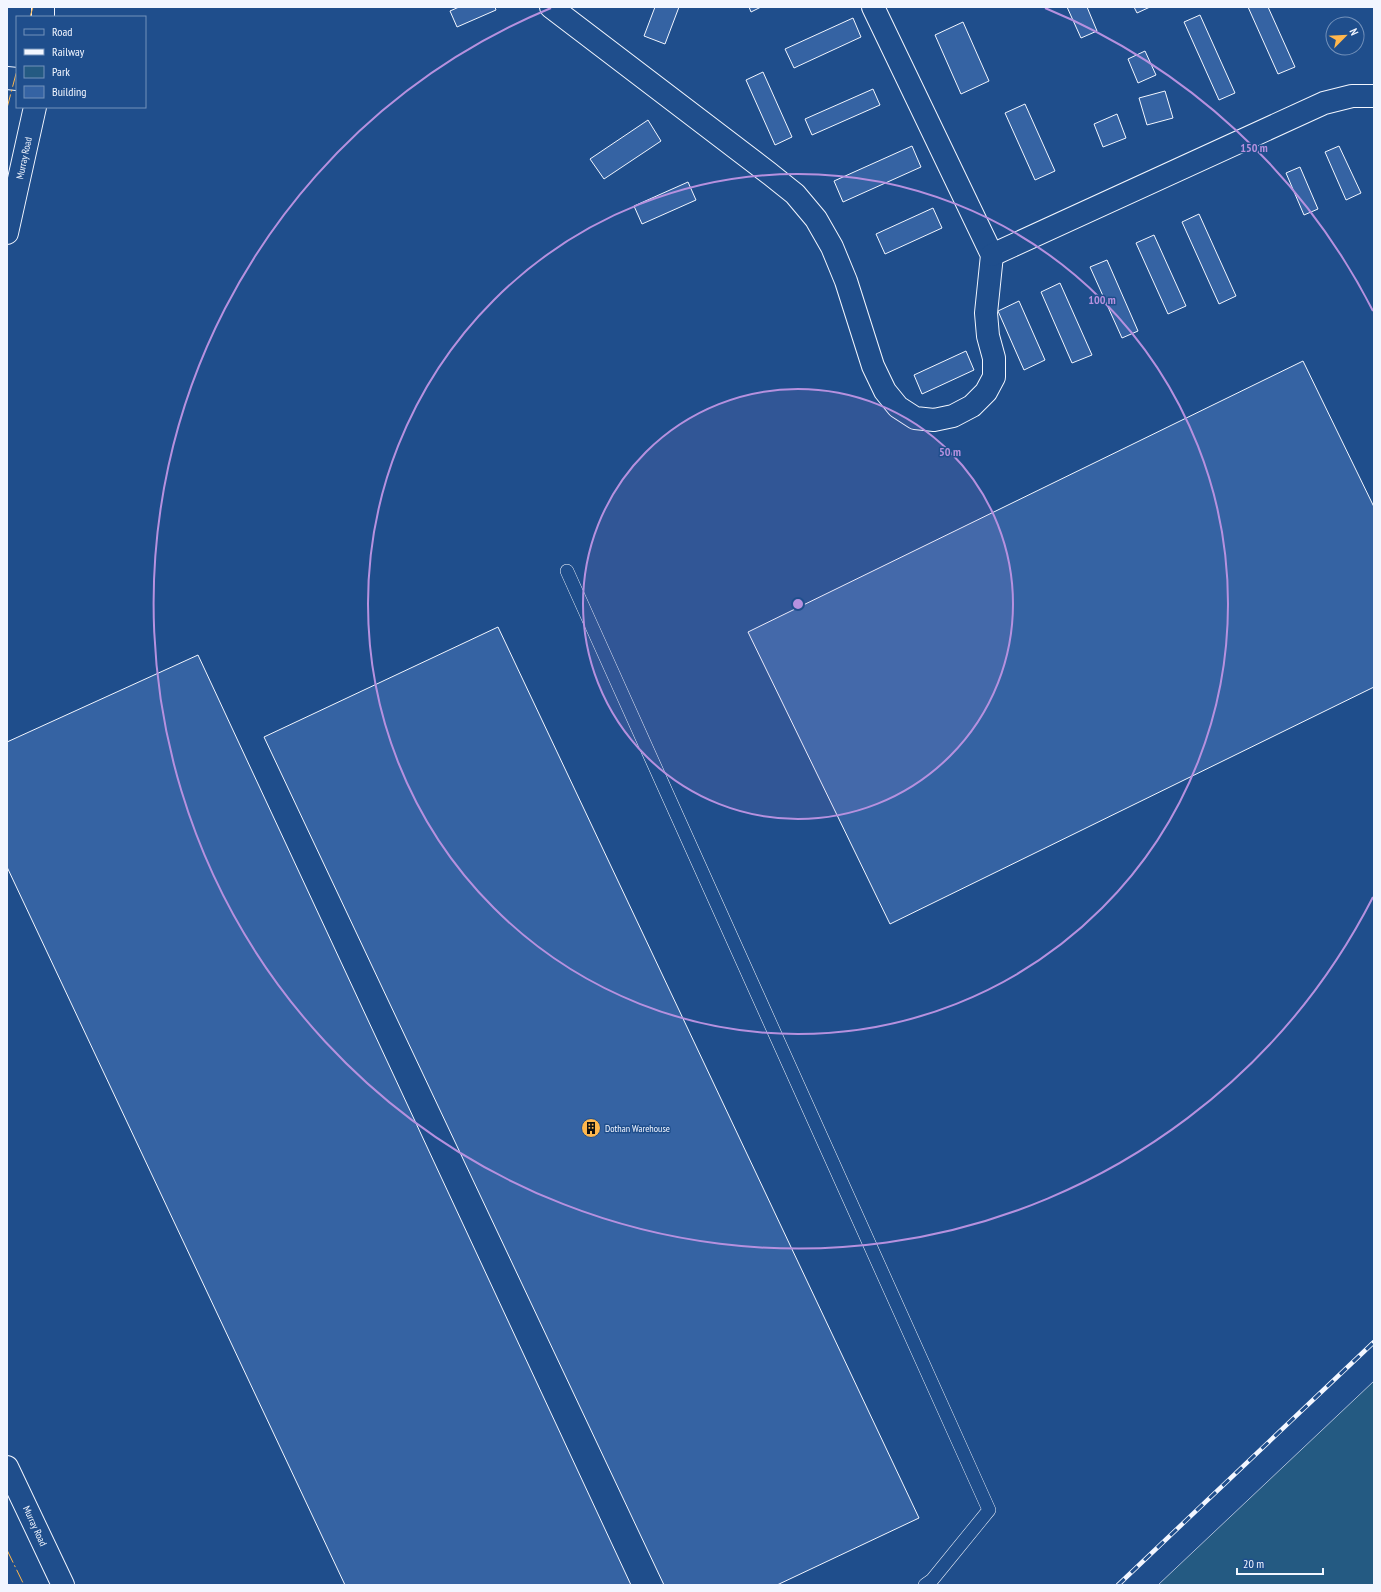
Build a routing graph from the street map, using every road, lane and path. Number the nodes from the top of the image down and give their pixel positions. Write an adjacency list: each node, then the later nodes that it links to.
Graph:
1 (550, 7): 6 (street)
2 (873, 7): 6 (street)
3 (1374, 96): 6 (street)
4 (35, 108): 5 (street, Murray Road)
5 (7, 233)
6 (992, 255)
7 (567, 572): 10 (lane)
8 (7, 1467): 9 (street, Murray Road)
9 (63, 1585)
10 (925, 1585)

